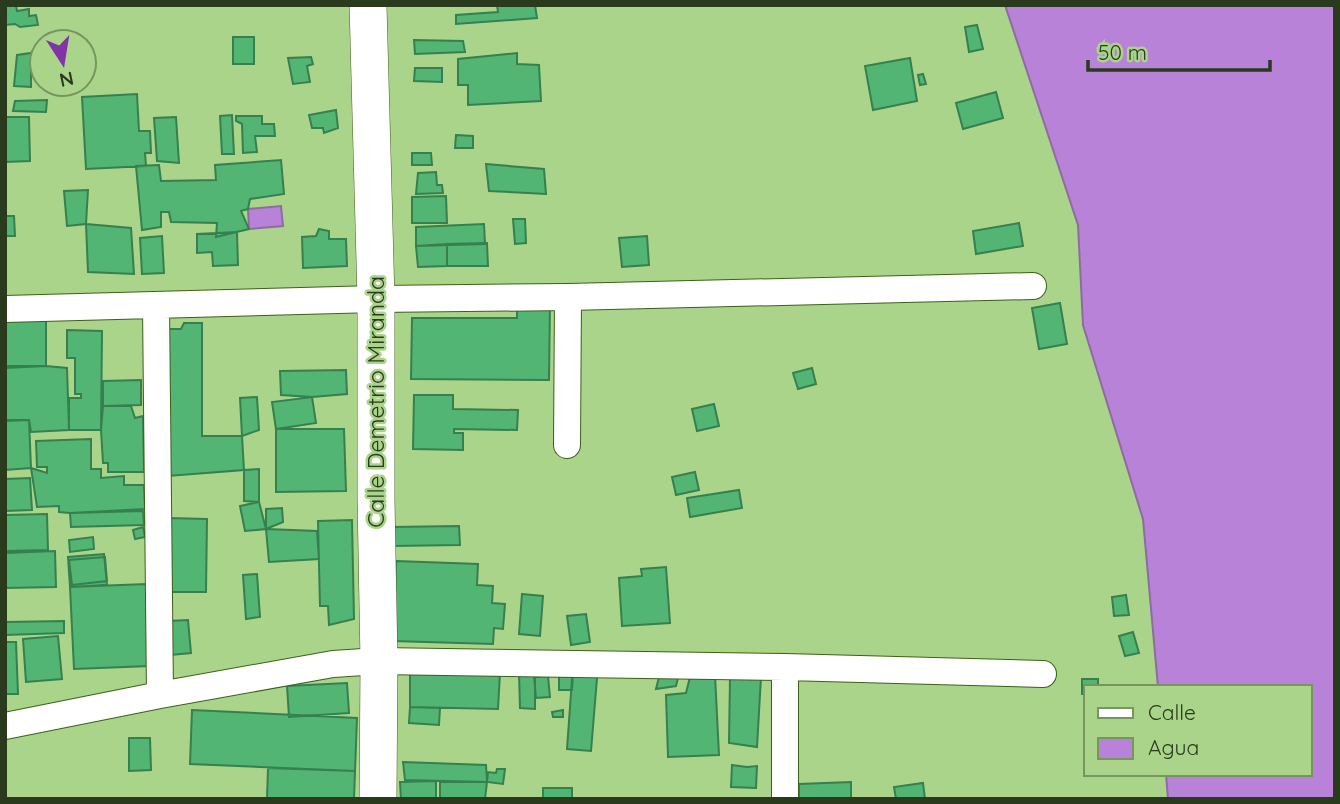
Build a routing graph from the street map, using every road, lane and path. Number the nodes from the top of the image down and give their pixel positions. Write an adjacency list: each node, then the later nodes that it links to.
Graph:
1 (368, 5): 4 (main road, Calle Demetrio Miranda)
2 (1033, 286): 3 (street)
3 (568, 298): 4 (street); 7 (street)
4 (376, 299): 5 (street); 8 (main road, Calle Demetrio Miranda)
5 (156, 305): 6 (street); 11 (street)
6 (5, 309)
7 (567, 445)
8 (379, 661): 9 (street); 11 (street); 13 (main road, Calle Demetrio Miranda)
9 (785, 667): 10 (street); 14 (street)
10 (1042, 674)
11 (160, 695): 12 (street)
12 (5, 726)
13 (378, 799)
14 (785, 799)

